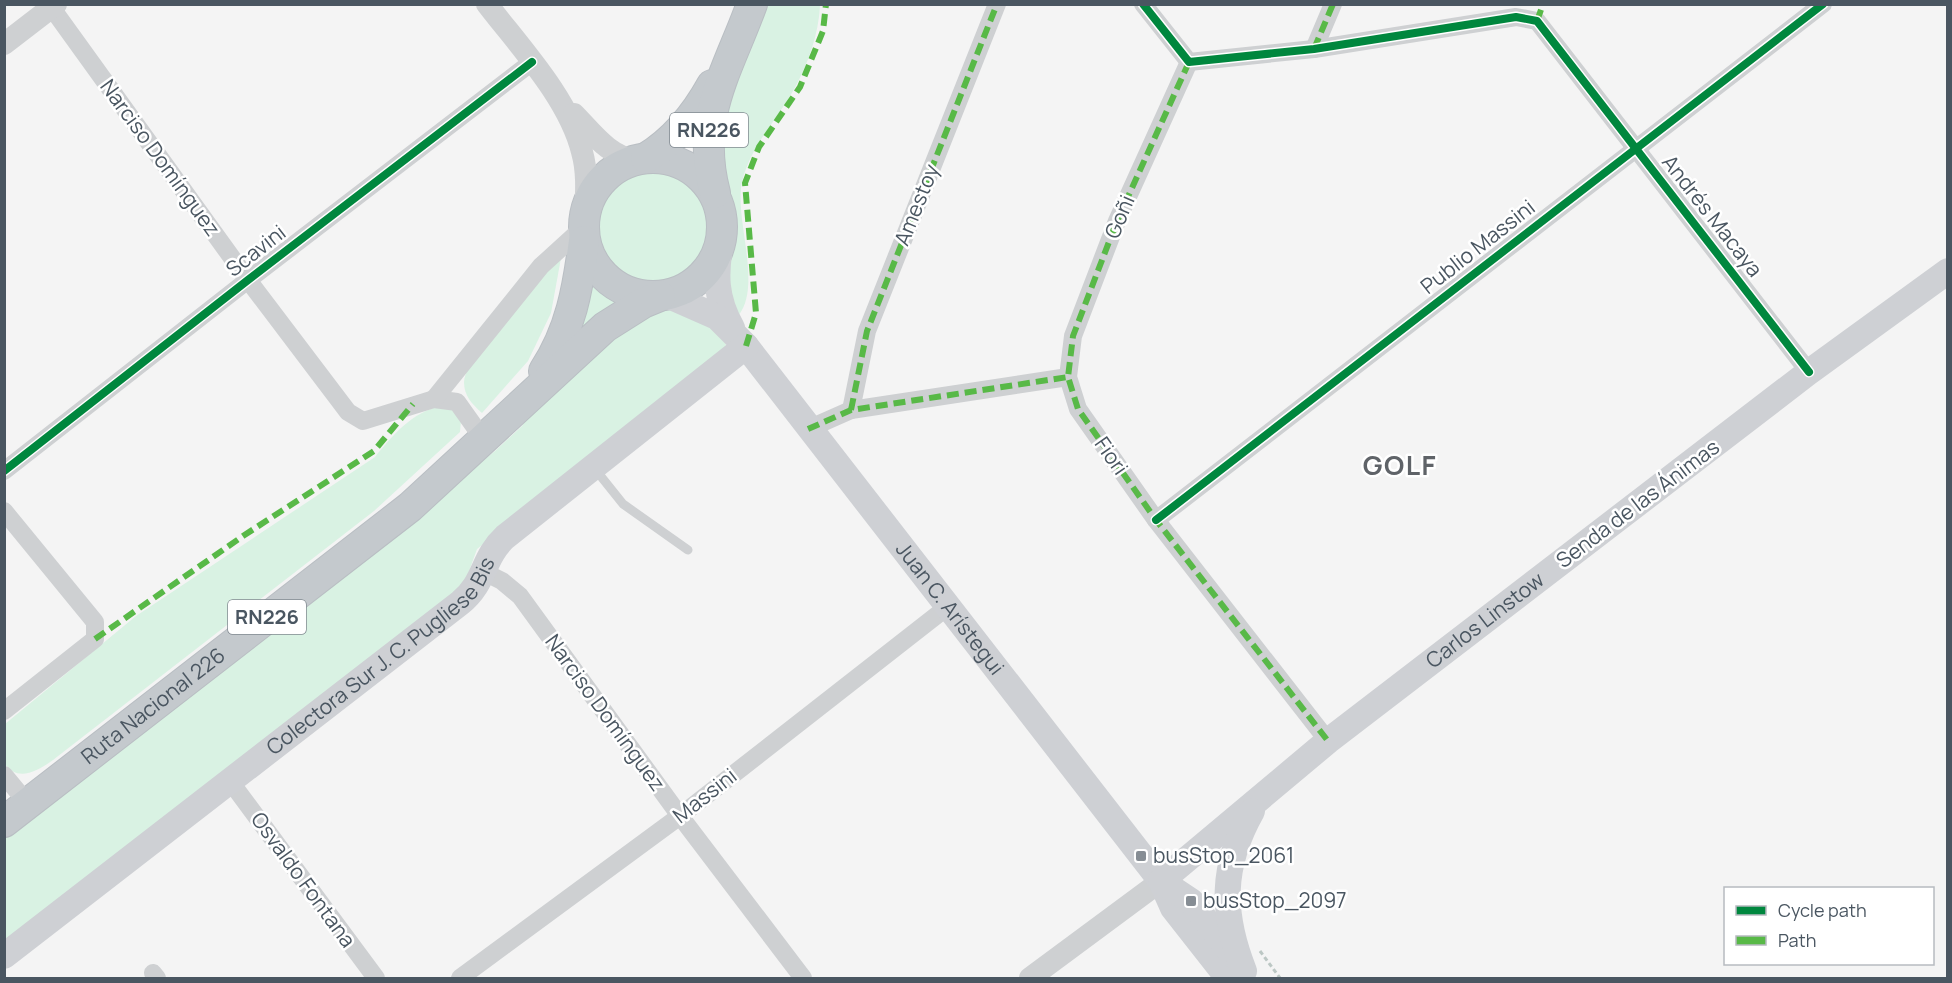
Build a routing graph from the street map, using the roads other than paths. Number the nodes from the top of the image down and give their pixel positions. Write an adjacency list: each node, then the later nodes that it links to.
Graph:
1 (487, 4): 12 (street)
2 (752, 4): 11 (highway, Ruta Nacional 226 / RN226)
3 (997, 4): 28 (street, Amestoy)
4 (1143, 4): 13 (street)
5 (1333, 4): 10 (street)
6 (1823, 4): 15 (street, Publio Massini)
7 (52, 6): 9 (street); 21 (street, Narciso Domínguez)
8 (1540, 13): 10 (street, Andrés Macaya); 15 (street, Andrés Macaya)
9 (4, 44)
10 (1314, 49): 13 (street, Andrés Macaya)
11 (728, 60): 16 (highway, Ruta Nacional 226 / RN226); 17 (highway, Ruta Nacional 226 / RN226)
12 (532, 62): 14 (street); 21 (street, Scavini)
13 (1189, 62): 25 (street, Goñi)
14 (554, 94): 16 (street); 18 (street)
15 (1636, 147): 24 (street, Andrés Macaya); 34 (street, Publio Massini)
16 (641, 159): 17 (highway, Ruta Nacional 226 / RN226); 18 (highway, Ruta Nacional 226 / RN226)
17 (717, 202): 19 (highway, Ruta Nacional 226 / RN226)
18 (584, 226): 22 (highway); 26 (street); 27 (highway, Ruta Nacional 226 / RN226)
19 (721, 241): 22 (highway, Ruta Nacional 226 / RN226); 23 (main road, Juan C. Arístegui)
20 (1947, 271): 24 (main road, Carlos Linstow)
21 (248, 280): 26 (street, Narciso Domínguez); 32 (street, Scavini)
22 (664, 296): 23 (main road, Juan C. Arístegui); 27 (highway, Ruta Nacional 226 / RN226)
23 (741, 341): 29 (main road, Juan C. Arístegui); 31 (main road, Colectora Sur J. C. Pugliese Bis)
24 (1809, 372): 39 (main road, Carlos Linstow)
25 (1068, 377): 28 (street); 34 (street, Fiori)
26 (434, 399): 30 (street)
27 (521, 403): 30 (highway, Ruta Nacional 226 / RN226)
28 (851, 410): 29 (street)
29 (808, 429): 37 (main road, Juan C. Arístegui)
30 (484, 440): 43 (highway, Ruta Nacional 226 / RN226)
31 (593, 467): 35 (lane); 36 (main road, Colectora Sur J. C. Pugliese Bis)
32 (4, 471)
33 (4, 511): 38 (street)
34 (1156, 520): 39 (street, Fiori)
35 (688, 550)
36 (484, 572): 41 (main road, Colectora Sur J. C. Pugliese Bis); 44 (street, Narciso Domínguez)
37 (946, 608): 44 (street, Massini); 46 (main road, Juan C. Arístegui)
38 (4, 711)
39 (1328, 741): 42 (main road, Carlos Linstow)
40 (4, 775): 43 (street)
41 (230, 781): 47 (main road, Colectora Sur J. C. Pugliese Bis); 49 (street, Osvaldo Fontana)
42 (1258, 800): 46 (main road, Carlos Linstow); 48 (main road)
43 (28, 804): 45 (highway, Ruta Nacional 226 / RN226)
44 (680, 816): 50 (street, Massini); 51 (street, Narciso Domínguez)
45 (4, 822)
46 (1161, 881): 48 (main road, Juan C. Arístegui); 52 (street, Carlos Linstow)
47 (4, 956)
48 (1241, 976)
49 (376, 978)
50 (460, 978)
51 (803, 978)
52 (1030, 978)

